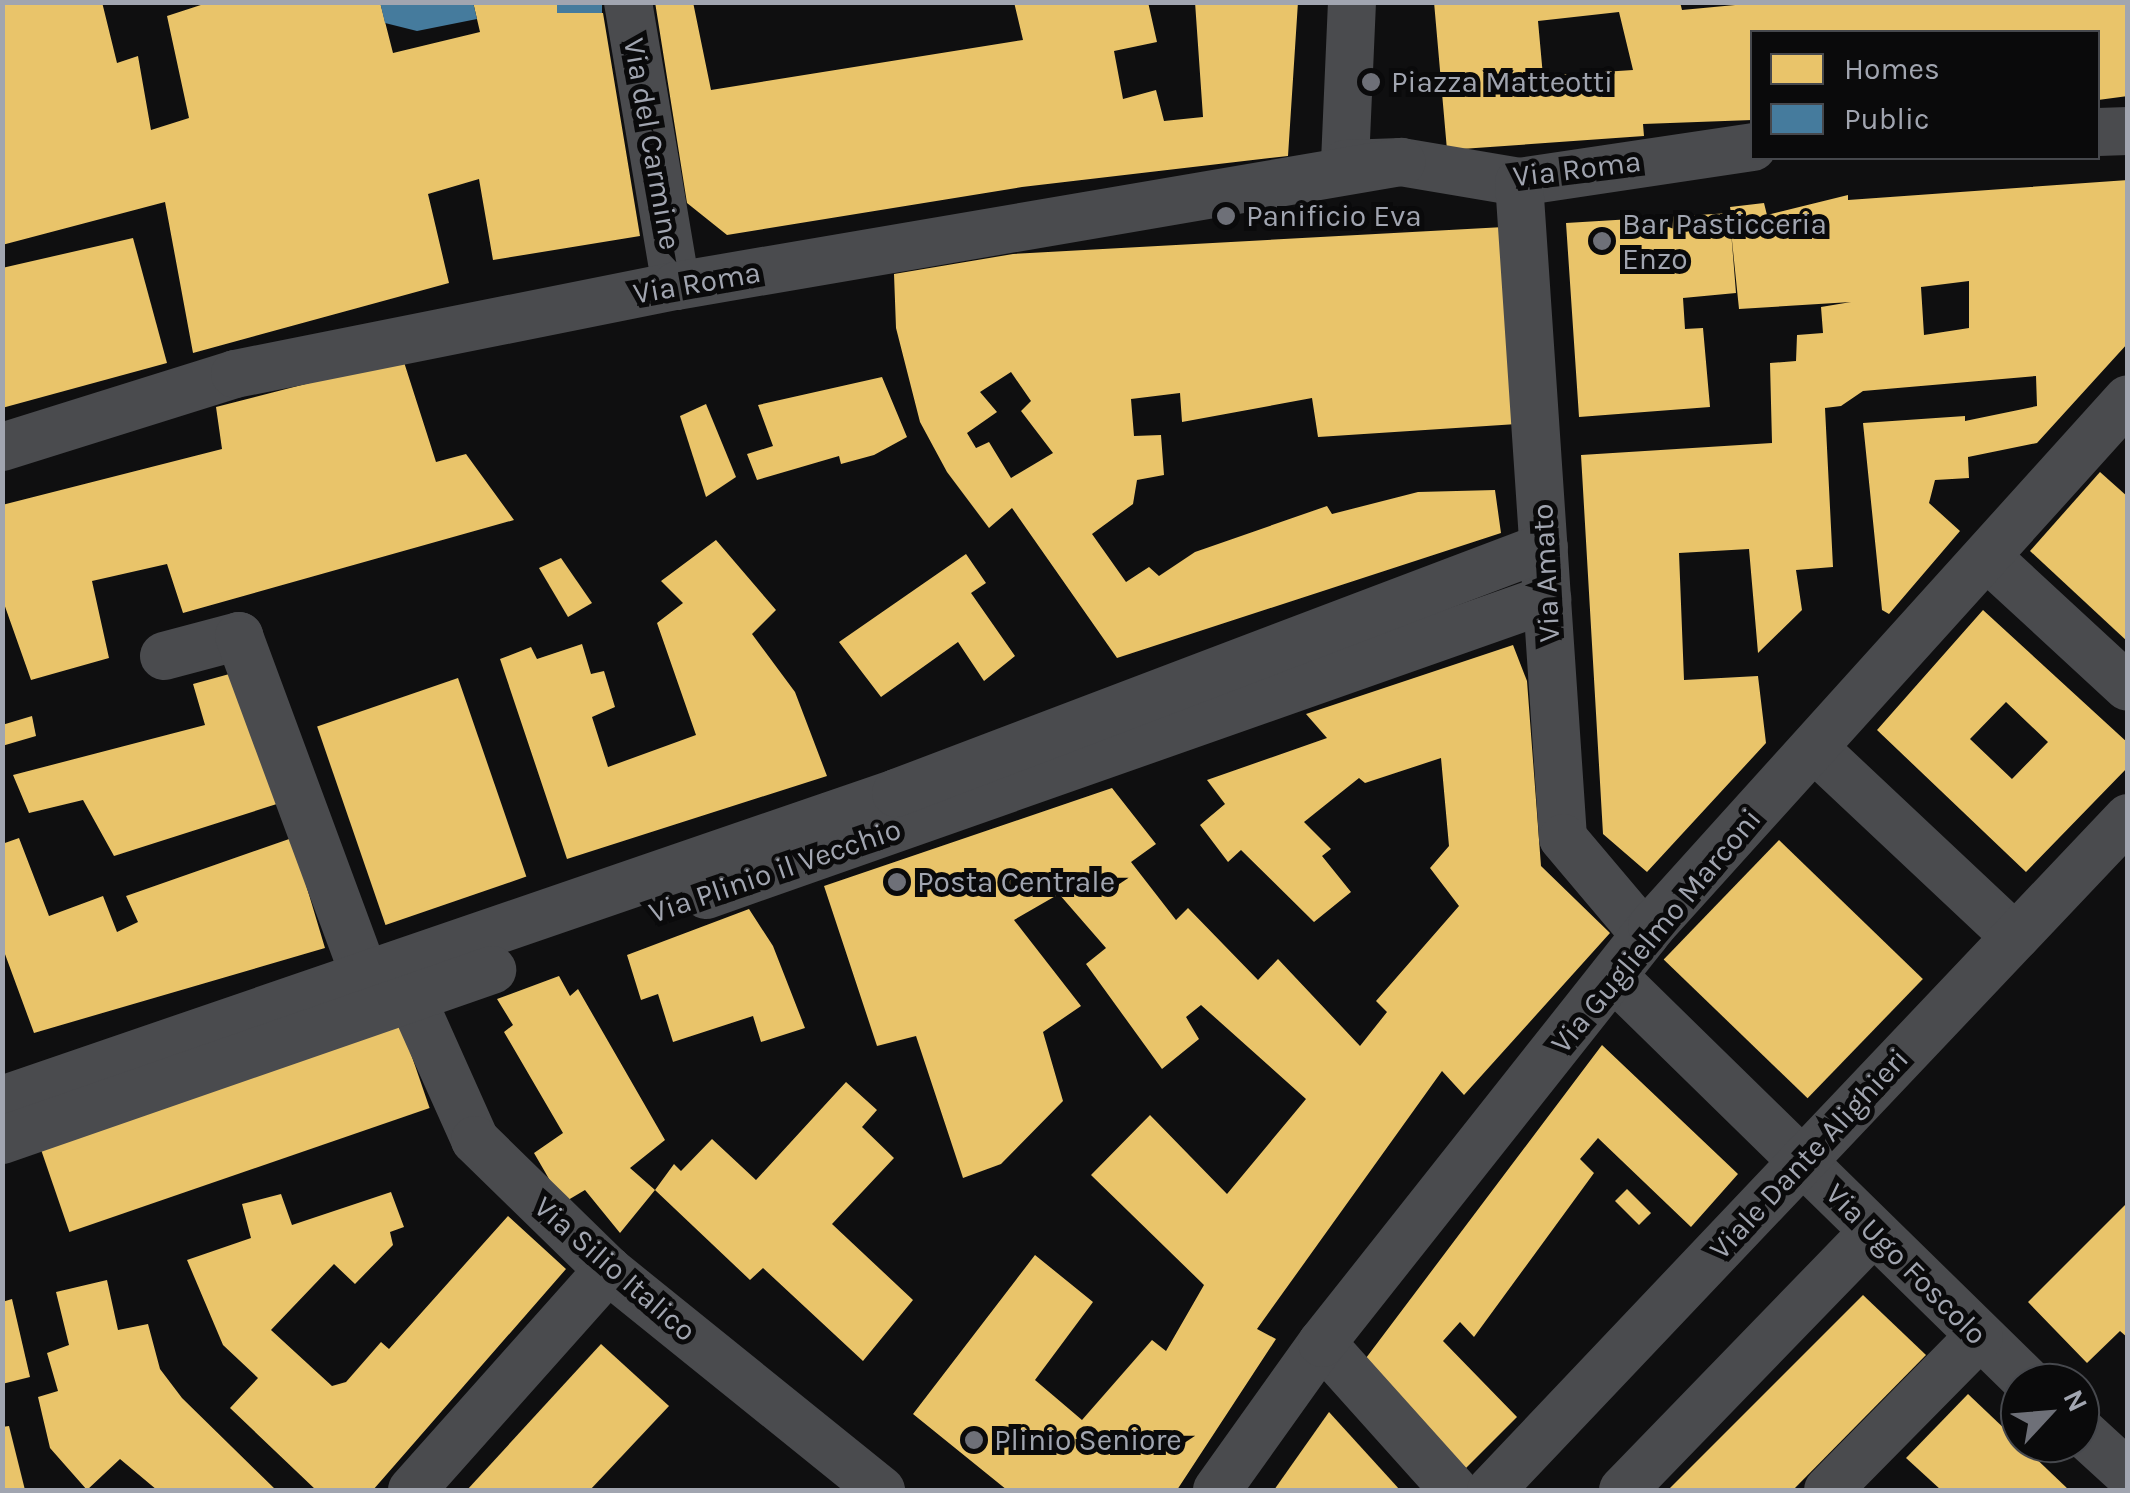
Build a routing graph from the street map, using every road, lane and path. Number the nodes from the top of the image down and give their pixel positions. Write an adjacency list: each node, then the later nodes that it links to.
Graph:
1 (628, 2): 8 (street, Via del Carmine)
2 (1352, 2): 6 (street, Via Roma)
3 (2128, 131): 4 (street)
4 (2100, 132)
5 (1750, 147): 7 (street, Via Roma)
6 (1401, 162): 7 (street, Via Roma); 8 (street, Via Roma)
7 (1518, 182): 11 (street, Via Amato)
8 (676, 286): 10 (street, Via Roma)
9 (2128, 399): 12 (street, Via Guglielmo Marconi)
10 (2, 446)
11 (1544, 547): 13 (street, Via Amato); 21 (street)
12 (1988, 558): 15 (street); 16 (street, Via Guglielmo Marconi)
13 (1548, 599): 18 (street, Via Amato); 21 (street, Via Plinio il Vecchio)
14 (164, 656): 21 (street, Via Silio Italico)
15 (2128, 687)
16 (1814, 748): 18 (street, Via Guglielmo Marconi); 19 (street)
17 (2128, 818): 19 (street, Viale Dante Alighieri)
18 (1645, 935): 20 (street, Via Guglielmo Marconi)
19 (2016, 936): 24 (street, Viale Dante Alighieri)
20 (1612, 976): 24 (street, Via Ugo Foscolo); 28 (street, Via Guglielmo Marconi)
21 (392, 981): 22 (street); 23 (street, Via Plinio il Vecchio); 26 (street, Via Silio Italico)
22 (2, 1100)
23 (2, 1140)
24 (1802, 1162): 25 (street, Via Ugo Foscolo); 36 (street, Viale Dante Alighieri)
25 (1872, 1233): 27 (street, Via Ugo Foscolo); 37 (street)
26 (608, 1270): 32 (street); 33 (street, Via Silio Italico)
27 (1979, 1337): 29 (street, Via Ugo Foscolo); 38 (street)
28 (1322, 1343): 34 (street, Via Guglielmo Marconi); 35 (street)
29 (2007, 1363)
30 (2100, 1448): 31 (street)
31 (2128, 1474)
32 (412, 1490)
33 (881, 1490)
34 (1217, 1490)
35 (1454, 1490)
36 (1490, 1490)
37 (1622, 1490)
38 (1828, 1490)

